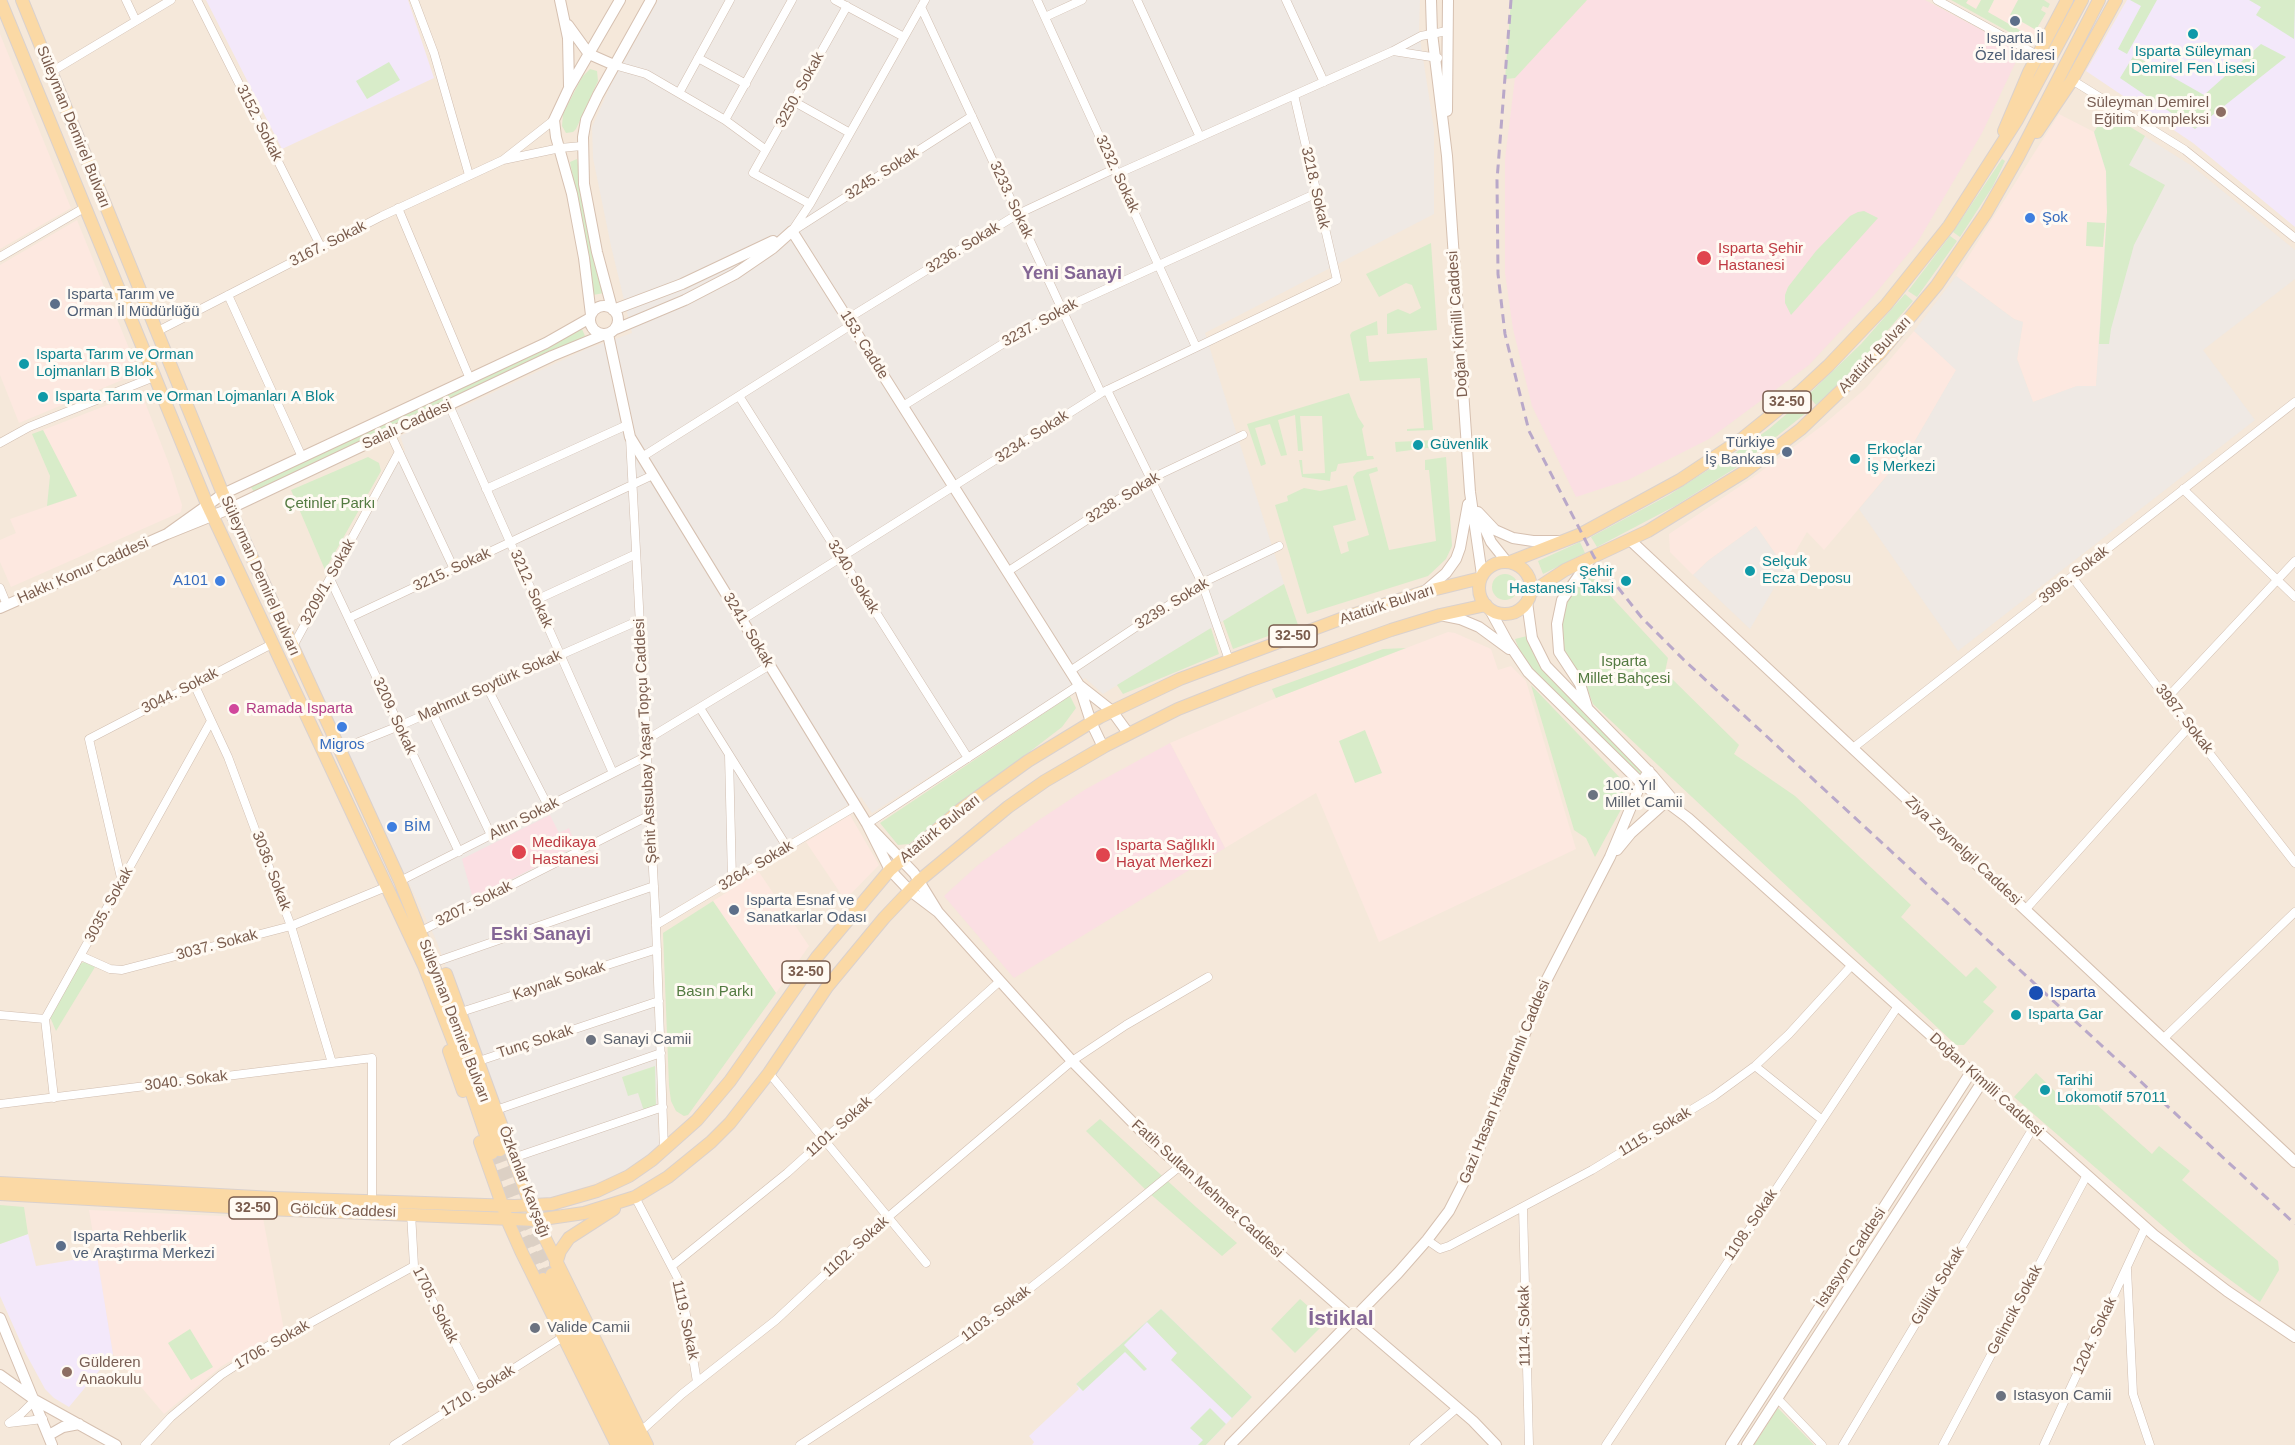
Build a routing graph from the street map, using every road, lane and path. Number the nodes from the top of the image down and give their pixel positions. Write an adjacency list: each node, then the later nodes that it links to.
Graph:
1 (0, 0): 63 (main road)
2 (22, 0): 39 (main road, Süleyman Demirel Bulvarı)
3 (126, 0): 27 (street)
4 (171, 0): 27 (street)
5 (197, 0): 68 (street, 3152. Sokak)
6 (414, 0): 60 (street)
7 (560, 0): 28 (street)
8 (620, 0): 33 (street)
9 (651, 0): 38 (street)
10 (730, 0): 36 (street)
11 (792, 0): 42 (street)
12 (834, 0): 25 (street)
13 (1037, 0): 26 (street, 3232. Sokak)
14 (1082, 0): 26 (street)
15 (1137, 0): 51 (street)
16 (1286, 0): 41 (street)
17 (1431, 0): 30 (street, Doğan Kimilli Caddesi)
18 (1448, 0): 29 (street, Doğan Kimilli Caddesi)
19 (1937, 0): 34 (street)
20 (2067, 0): 34 (main road)
21 (2082, 0): 56 (main road, Atatürk Bulvarı / 32-50)
22 (2099, 0): 57 (main road, Atatürk Bulvarı / 32-50)
23 (2116, 0): 40 (main road)
24 (923, 3): 31 (street); 47 (street, 3233. Sokak)
25 (846, 6): 31 (street); 46 (street, 3250. Sokak)
26 (1045, 17): 59 (street, 3232. Sokak)
27 (136, 21): 39 (street)
28 (566, 22): 33 (street); 43 (street)
29 (1447, 31): 30 (street, 3236. Sokak); 37 (street, Doğan Kimilli Caddesi)
30 (1432, 33): 32 (street, 3236. Sokak); 35 (street, Doğan Kimilli Caddesi)
31 (904, 37): 50 (street)
32 (1394, 51): 35 (street); 41 (street, 3236. Sokak)
33 (589, 54): 38 (street); 43 (street)
34 (2037, 55): 56 (main road)
35 (1434, 57): 37 (street); 55 (street, Doğan Kimilli Caddesi)
36 (698, 58): 42 (street); 44 (street)
37 (1447, 60): 55 (street, Doğan Kimilli Caddesi)
38 (614, 66): 44 (street); 52 (street)
39 (51, 72): 77 (main road, Süleyman Demirel Bulvarı)
40 (2072, 80): 57 (main road); 67 (street)
41 (1324, 82): 45 (street, 3236. Sokak)
42 (746, 84): 49 (street)
43 (569, 88): 48 (street)
44 (679, 93): 49 (street)
45 (1294, 95): 51 (street, 3236. Sokak); 61 (street, 3218. Sokak)
46 (793, 101): 50 (street); 54 (street, 3250. Sokak)
47 (972, 116): 65 (street, 3233. Sokak); 66 (street, 3245. Sokak)
48 (554, 120): 53 (street); 58 (street, 3167. Sokak)
49 (725, 120): 54 (street)
50 (850, 133): 62 (street)
51 (1200, 137): 59 (street, 3236. Sokak)
52 (582, 146): 53 (street, 3167. Sokak); 73 (street)
53 (560, 148): 58 (street, 3167. Sokak); 75 (street)
54 (766, 150): 62 (street, 3250. Sokak)
55 (1446, 156): 101 (street, Doğan Kimilli Caddesi)
56 (1994, 157): 109 (main road, Atatürk Bulvarı / 32-50)
57 (2018, 157): 108 (main road, Atatürk Bulvarı / 32-50)
58 (503, 160): 60 (street, 3167. Sokak)
59 (1116, 171): 65 (street, 3236. Sokak); 70 (street, 3232. Sokak)
60 (469, 175): 64 (street, 3167. Sokak)
61 (1317, 193): 70 (street, 3237. Sokak); 71 (street, 3218. Sokak)
62 (810, 204): 66 (street)
63 (84, 208): 69 (street); 80 (main road)
64 (398, 208): 68 (street, 3167. Sokak); 81 (street)
65 (1018, 214): 74 (street, 3233. Sokak); 76 (street, 3236. Sokak)
66 (792, 231): 73 (street); 76 (street, 153. Cadde); 78 (street, Salalı Caddesi)
67 (2295, 238)
68 (321, 247): 72 (street, 3167. Sokak)
69 (0, 256)
70 (1158, 265): 74 (street, 3237. Sokak); 79 (street, 3232. Sokak)
71 (1336, 280): 79 (street, 3234. Sokak)
72 (228, 296): 77 (street, 3167. Sokak); 93 (street)
73 (612, 309): 75 (street); 78 (street)
74 (1062, 309): 82 (street, 3233. Sokak); 86 (street, 3237. Sokak)
75 (590, 316): 78 (street); 81 (street, Salalı Caddesi)
76 (849, 322): 83 (street, 3236. Sokak); 86 (street, 153. Cadde)
77 (156, 332): 102 (main road, Süleyman Demirel Bulvarı)
78 (609, 333): 85 (street, Salalı Caddesi); 87 (street, Şehit Astsubay Yaşar Topçu Caddesi)
79 (1196, 347): 82 (street, 3234. Sokak)
80 (154, 377): 91 (street); 103 (main road)
81 (470, 379): 93 (street, Salalı Caddesi)
82 (1104, 392): 96 (street, 3233. Sokak); 98 (street, 3234. Sokak)
83 (739, 396): 94 (street, 3236. Sokak); 113 (street, 3240. Sokak)
84 (2295, 402): 100 (street, 3996. Sokak)
85 (448, 405): 88 (street, Salalı Caddesi); 99 (street, 3212. Sokak)
86 (903, 406): 98 (street, 153. Cadde)
87 (627, 425): 90 (street, Şehit Astsubay Yaşar Topçu Caddesi); 99 (street)
88 (390, 433): 92 (street); 104 (street, Salalı Caddesi)
89 (1243, 435): 96 (street, 3238. Sokak)
90 (630, 436): 94 (street, 3241. Sokak); 97 (street, Şehit Astsubay Yaşar Topçu Caddesi)
91 (0, 443)
92 (399, 452): 117 (street); 121 (street, 3209/1. Sokak)
93 (302, 457): 102 (street, Salalı Caddesi)
94 (642, 457): 95 (street, 3241. Sokak)
95 (653, 475): 97 (street, 3215. Sokak); 134 (street, 3241. Sokak)
96 (1150, 479): 118 (street, 3238. Sokak); 123 (street, 3233. Sokak)
97 (633, 484): 110 (street, 3215. Sokak); 112 (street, Şehit Astsubay Yaşar Topçu Caddesi)
98 (954, 487): 113 (street, 3234. Sokak); 118 (street, 153. Cadde)
99 (486, 489): 110 (street, 3212. Sokak)
100 (2183, 489): 120 (street, 3996. Sokak); 122 (street)
101 (1470, 492): 105 (street, Doğan Kimilli Caddesi); 119 (street, Doğan Kimilli Caddesi); 125 (street)
102 (223, 494): 103 (street, Salalı Caddesi); 104 (main road, Süleyman Demirel Bulvarı)
103 (207, 504): 106 (main road); 107 (street, Hakkı Konur Caddesi)
104 (229, 509): 106 (street, Salalı Caddesi); 136 (main road, Süleyman Demirel Bulvarı)
105 (1478, 512): 109 (street); 116 (street, Doğan Kimilli Caddesi)
106 (213, 517): 107 (street, Hakkı Konur Caddesi); 135 (main road)
107 (167, 534): 129 (street, Hakkı Konur Caddesi)
108 (1630, 540): 114 (main road, Atatürk Bulvarı / 32-50); 157 (street, Ziya Zeynelgil Caddesi)
109 (1565, 541): 116 (main road, Atatürk Bulvarı / 32-50)
110 (510, 542): 117 (street, 3215. Sokak); 128 (street, 3212. Sokak)
111 (1279, 546): 123 (street, 3239. Sokak)
112 (636, 554): 128 (street); 133 (street, Şehit Astsubay Yaşar Topçu Caddesi)
113 (842, 558): 134 (street, 3234. Sokak); 161 (street, 3240. Sokak)
114 (1592, 558): 127 (main road, Atatürk Bulvarı / 32-50); 147 (street)
115 (2295, 561): 122 (street)
116 (1508, 562): 119 (main road); 127 (main road)
117 (454, 569): 132 (street, 3215. Sokak)
118 (1007, 572): 141 (street, 153. Cadde)
119 (1481, 577): 125 (main road, Atatürk Bulvarı / 32-50); 130 (main road)
120 (2072, 577): 145 (street, 3987. Sokak); 157 (street, 3996. Sokak)
121 (330, 579): 132 (street, 3209. Sokak); 136 (street, 3209/1. Sokak)
122 (2278, 580): 126 (street); 145 (street)
123 (1202, 583): 139 (street, 3233. Sokak); 141 (street, 3239. Sokak)
124 (0, 588): 129 (street)
125 (1424, 592): 139 (main road, Atatürk Bulvarı / 32-50)
126 (2295, 597)
127 (1529, 598): 130 (main road); 147 (street, Doğan Kimilli Caddesi)
128 (536, 600): 138 (street, 3212. Sokak)
129 (4, 606)
130 (1488, 607): 131 (main road, Atatürk Bulvarı / 32-50); 137 (street, Doğan Kimilli Caddesi)
131 (1440, 615): 137 (street); 154 (main road, Atatürk Bulvarı / 32-50)
132 (349, 618): 152 (street, 3209. Sokak)
133 (640, 620): 138 (street, Mahmut Soytürk Sokak); 155 (street, Şehit Astsubay Yaşar Topçu Caddesi)
134 (742, 620): 140 (street, 3241. Sokak)
135 (272, 644): 142 (street, 3044. Sokak); 182 (main road)
136 (292, 648): 158 (main road, Süleyman Demirel Bulvarı)
137 (1515, 653): 164 (street, Doğan Kimilli Caddesi)
138 (560, 655): 144 (street, Mahmut Soytürk Sokak); 163 (street, 3212. Sokak)
139 (1229, 660): 148 (main road, Atatürk Bulvarı / 32-50)
140 (770, 666): 146 (street); 167 (street, 3241. Sokak)
141 (1070, 671): 143 (street, 153. Cadde)
142 (194, 684): 150 (street, 3036. Sokak); 180 (street, 3044. Sokak)
143 (1079, 685): 148 (street); 151 (street); 161 (street)
144 (487, 687): 149 (street, Mahmut Soytürk Sokak); 166 (street)
145 (2167, 698): 153 (street, 3987. Sokak)
146 (700, 708): 155 (street); 159 (street)
147 (1588, 710): 162 (street, Doğan Kimilli Caddesi)
148 (1112, 711): 151 (main road, Atatürk Bulvarı / 32-50); 154 (street)
149 (432, 712): 152 (street, Mahmut Soytürk Sokak); 170 (street)
150 (212, 721): 180 (street, 3035. Sokak); 188 (street, 3036. Sokak)
151 (1091, 722): 156 (street); 174 (main road, Atatürk Bulvarı / 32-50)
152 (399, 726): 158 (street, Mahmut Soytürk Sokak); 172 (street, 3209. Sokak)
153 (2189, 727): 175 (street, 3987. Sokak); 184 (street)
154 (1128, 733): 156 (main road, Atatürk Bulvarı / 32-50)
155 (646, 740): 160 (street, Şehit Astsubay Yaşar Topçu Caddesi)
156 (1103, 747): 178 (main road, Atatürk Bulvarı / 32-50)
157 (1853, 748): 184 (street, Ziya Zeynelgil Caddesi)
158 (339, 750): 179 (main road, Süleyman Demirel Bulvarı)
159 (729, 754): 171 (street); 177 (street)
160 (647, 756): 163 (street, Altın Sokak); 168 (street, Şehit Astsubay Yaşar Topçu Caddesi)
161 (968, 758): 169 (street)
162 (1649, 771): 164 (street, Gazi Hasan Hisarardınlı Caddesi); 165 (street, Doğan Kimilli Caddesi)
163 (613, 773): 166 (street, Altın Sokak)
164 (1641, 783): 165 (street, Doğan Kimilli Caddesi); 173 (street, Gazi Hasan Hisarardınlı Caddesi)
165 (1668, 799): 173 (street, Gazi Hasan Hisarardınlı Caddesi); 193 (street, Doğan Kimilli Caddesi)
166 (548, 806): 170 (street, Altın Sokak)
167 (856, 806): 169 (street, 3241. Sokak); 171 (street, 3264. Sokak)
168 (650, 815): 181 (street, Şehit Astsubay Yaşar Topçu Caddesi); 189 (street, 3207. Sokak)
169 (867, 824): 174 (street, 3241. Sokak); 176 (street, 3241. Sokak)
170 (491, 836): 172 (street, Altın Sokak)
171 (787, 847): 177 (street, 3264. Sokak)
172 (459, 852): 179 (street, Altın Sokak)
173 (1610, 856): 234 (street, Gazi Hasan Hisarardınlı Caddesi)
174 (902, 859): 176 (main road, Atatürk Bulvarı / 32-50); 178 (street, 3241. Sokak)
175 (2295, 862)
176 (890, 870): 183 (street, 3241. Sokak); 217 (main road, Atatürk Bulvarı / 32-50)
177 (732, 880): 187 (street, 3264. Sokak)
178 (920, 880): 183 (main road, Atatürk Bulvarı / 32-50); 185 (street, 3241. Sokak)
179 (400, 881): 182 (main road, Süleyman Demirel Bulvarı); 189 (main road, Özkanlar Kavşağı)
180 (122, 882): 191 (street, 3035. Sokak)
181 (654, 886): 187 (street, Şehit Astsubay Yaşar Topçu Caddesi); 192 (street)
182 (386, 887): 188 (street, 3037. Sokak); 226 (main road, Özkanlar Kavşağı)
183 (909, 890): 185 (street, 3241. Sokak); 208 (main road, Atatürk Bulvarı / 32-50)
184 (2026, 909): 201 (street, Ziya Zeynelgil Caddesi)
185 (938, 912): 195 (street, Fatih Sultan Mehmet Caddesi)
186 (2295, 912): 201 (street)
187 (656, 925): 190 (street, Şehit Astsubay Yaşar Topçu Caddesi)
188 (291, 926): 191 (street, 3037. Sokak); 205 (street, 3036. Sokak)
189 (426, 928): 192 (main road, Özkanlar Kavşağı)
190 (657, 950): 196 (street, Şehit Astsubay Yaşar Topçu Caddesi); 198 (street, Kaynak Sokak)
191 (81, 956): 200 (street, 3035. Sokak)
192 (441, 960): 198 (main road, Özkanlar Kavşağı)
193 (1852, 965): 197 (street, Doğan Kimilli Caddesi); 206 (street, 1115. Sokak)
194 (1208, 977): 204 (street, 1102. Sokak)
195 (1000, 981): 204 (street, Fatih Sultan Mehmet Caddesi); 216 (street, 1101. Sokak)
196 (659, 1001): 202 (street, Şehit Astsubay Yaşar Topçu Caddesi); 203 (street, Tunç Sokak)
197 (1898, 1006): 207 (street, Doğan Kimilli Caddesi); 214 (street, 1108. Sokak)
198 (461, 1012): 203 (main road, Özkanlar Kavşağı)
199 (0, 1015): 200 (street)
200 (45, 1019): 210 (street)
201 (2164, 1038): 219 (street, Ziya Zeynelgil Caddesi)
202 (661, 1053): 212 (street, Şehit Astsubay Yaşar Topçu Caddesi); 213 (street)
203 (479, 1061): 213 (main road, Özkanlar Kavşağı)
204 (1072, 1061): 220 (street, Fatih Sultan Mehmet Caddesi); 230 (street, 1102. Sokak)
205 (332, 1063): 210 (street, 3040. Sokak); 225 (street, 3040. Sokak)
206 (1755, 1066): 214 (street); 228 (street, 1115. Sokak)
207 (1971, 1072): 209 (street, Doğan Kimilli Caddesi); 269 (street, İstasyon Caddesi)
208 (769, 1073): 216 (street); 224 (main road, Atatürk Bulvarı / 32-50)
209 (1982, 1082): 215 (street, Doğan Kimilli Caddesi); 247 (street, İstasyon Caddesi)
210 (54, 1098): 211 (street, 3040. Sokak)
211 (0, 1104)
212 (663, 1107): 217 (street, Şehit Astsubay Yaşar Topçu Caddesi); 218 (street)
213 (496, 1110): 218 (main road, Özkanlar Kavşağı)
214 (1821, 1119): 268 (street, 1108. Sokak)
215 (2033, 1128): 221 (street, Doğan Kimilli Caddesi); 272 (street, Güllük Sokak)
216 (824, 1140): 230 (street); 237 (street, 1101. Sokak)
217 (664, 1150): 227 (main road, Atatürk Bulvarı / 32-50)
218 (513, 1158): 227 (main road, Özkanlar Kavşağı)
219 (2295, 1162)
220 (1179, 1167): 241 (street, Fatih Sultan Mehmet Caddesi); 263 (street, 1103. Sokak)
221 (2087, 1175): 233 (street, Doğan Kimilli Caddesi); 273 (street, Gelincik Sokak)
222 (0, 1183): 225 (main road, Gölcük Caddesi / 32-50)
223 (0, 1194): 229 (main road, Gölcük Caddesi / 32-50)
224 (635, 1197): 232 (main road, Atatürk Bulvarı / 32-50); 237 (street, 1119. Sokak); 239 (main road)
225 (372, 1201): 226 (main road, Gölcük Caddesi / 32-50)
226 (502, 1205): 227 (main road, Atatürk Bulvarı / 32-50); 231 (main road, Özkanlar Kavşağı)
227 (530, 1206): 232 (main road, Özkanlar Kavşağı)
228 (1523, 1207): 234 (street, 1115. Sokak); 267 (street, 1114. Sokak)
229 (411, 1213): 231 (main road, Gölcük Caddesi / 32-50); 236 (street, 1705. Sokak)
230 (889, 1217): 235 (street); 245 (street, 1102. Sokak)
231 (507, 1218): 232 (main road, Atatürk Bulvarı / 32-50); 242 (main road, Özkanlar Kavşağı)
232 (536, 1220): 239 (main road, Özkanlar Kavşağı)
233 (2145, 1228): 238 (street, 1204. Sokak); 243 (street, Doğan Kimilli Caddesi)
234 (1427, 1240): 241 (street, Gazi Hasan Hisarardınlı Caddesi)
235 (927, 1263)
236 (414, 1266): 246 (street, 1705. Sokak); 257 (street, 1706. Sokak)
237 (672, 1266): 245 (street, 1119. Sokak)
238 (2127, 1267): 274 (street, 1204. Sokak); 275 (street)
239 (550, 1272): 254 (main road, Özkanlar Kavşağı); 260 (main road); 261 (main road)
240 (0, 1318): 248 (street)
241 (1353, 1319): 249 (street, Fatih Sultan Mehmet Caddesi); 264 (street, Gazi Hasan Hisarardınlı Caddesi)
242 (563, 1337): 246 (street, 1710. Sokak); 259 (main road, Özkanlar Kavşağı)
243 (2295, 1337)
244 (0, 1375): 248 (street)
245 (698, 1382): 254 (street, 1102. Sokak)
246 (480, 1390): 258 (street, 1710. Sokak)
247 (1777, 1398): 270 (street, İstasyon Caddesi); 271 (street)
248 (35, 1400): 250 (street); 251 (street); 252 (street)
249 (1457, 1408): 265 (street); 266 (street, Fatih Sultan Mehmet Caddesi)
250 (43, 1419): 251 (street); 255 (street)
251 (9, 1423): 253 (street)
252 (79, 1424): 255 (street); 256 (street)
253 (0, 1426)
254 (640, 1432): 262 (main road, Özkanlar Kavşağı)
255 (51, 1440)
256 (116, 1445)
257 (145, 1445)
258 (394, 1445)
259 (617, 1445)
260 (627, 1445)
261 (637, 1445)
262 (646, 1445)
263 (800, 1445)
264 (1230, 1445)
265 (1414, 1445)
266 (1496, 1445)
267 (1529, 1445)
268 (1606, 1445)
269 (1731, 1445)
270 (1747, 1445)
271 (1822, 1445)
272 (1843, 1445)
273 (1943, 1445)
274 (2044, 1445)
275 (2150, 1445)

